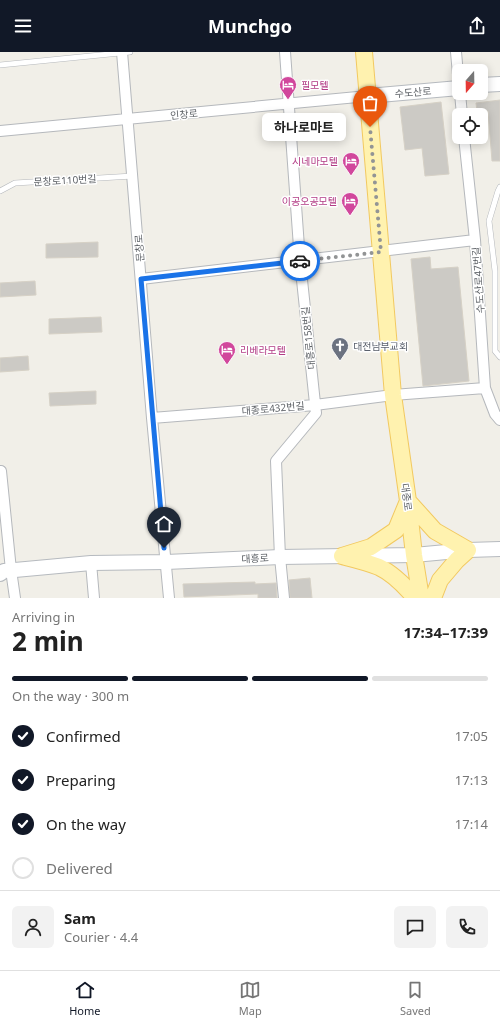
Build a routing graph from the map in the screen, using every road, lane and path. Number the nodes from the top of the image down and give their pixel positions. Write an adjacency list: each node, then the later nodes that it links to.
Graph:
1 (125, 52): 5 (lane); 12 (street, 문창로)
2 (285, 52): 11 (street, 대흥로158번길)
3 (364, 52): 10 (main road, 대종로)
4 (456, 52): 6 (street)
5 (0, 64)
6 (457, 64)
7 (500, 84): 8 (main road)
8 (488, 85)
9 (452, 88): 10 (main road, 수도산로)
10 (368, 96): 11 (street, 인창로); 19 (main road, 대종로)
11 (289, 104): 12 (street, 인창로); 20 (street, 대흥로158번길)
12 (127, 119): 13 (street, 인창로); 15 (street, 문창로)
13 (0, 131)
14 (465, 144): 18 (street, 수도산로47번길)
15 (132, 176): 17 (lane, 문창로110번길); 21 (street, 문창로)
16 (500, 187): 22 (lane)
17 (0, 191)
18 (475, 240): 19 (street); 23 (street, 수도산로47번길)
19 (381, 252): 20 (street); 24 (main road, 대종로)
20 (300, 261): 21 (street); 25 (street, 대흥로158번길)
21 (141, 279): 26 (street, 문창로)
22 (500, 357)
23 (485, 388): 24 (street); 27 (street, 수도산로47번길)
24 (393, 395): 25 (street, 대종로432번길); 29 (main road, 대종로)
25 (315, 405): 26 (street, 대종로432번길); 34 (street, 대흥로158번길)
26 (152, 418): 35 (street, 문창로)
27 (500, 420)
28 (1, 470): 37 (street)
29 (408, 501): 31 (main road); 32 (main road, 대종로); 33 (main road)
30 (500, 549): 31 (main road, 대흥로)
31 (468, 550): 32 (main road, 대흥로); 44 (main road)
32 (414, 555): 33 (main road, 대흥로); 43 (main road, 대종로)
33 (342, 556): 34 (main road, 대흥로); 42 (main road)
34 (280, 557): 35 (main road, 대흥로); 41 (street, 대흥로158번길)
35 (166, 562): 36 (main road, 대흥로); 40 (street, 문창로)
36 (91, 563): 37 (main road, 대흥로); 39 (street)
37 (4, 571): 38 (street)
38 (15, 598)
39 (94, 598)
40 (168, 598)
41 (284, 598)
42 (415, 598)
43 (421, 598)
44 (433, 598)

